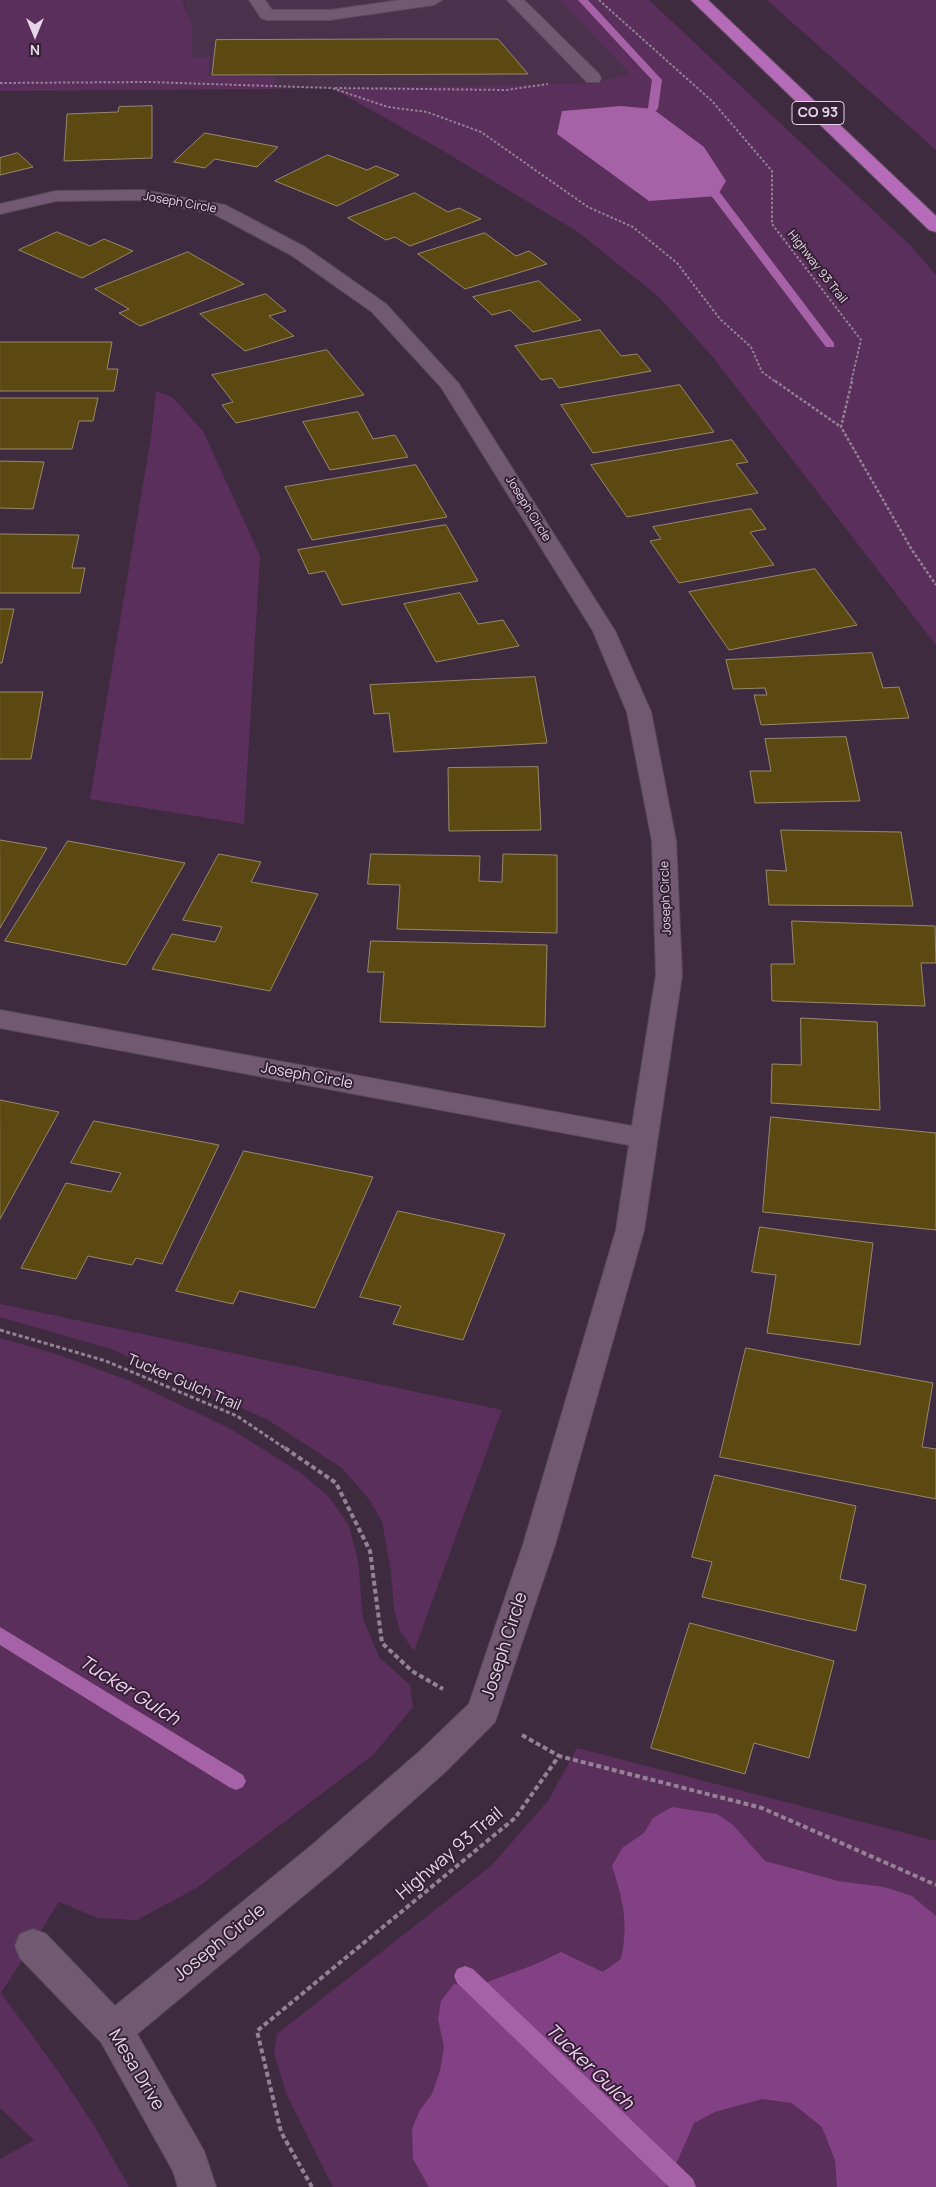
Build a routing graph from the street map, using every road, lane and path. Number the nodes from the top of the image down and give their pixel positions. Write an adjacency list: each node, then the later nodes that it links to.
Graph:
1 (256, 0): 5 (street)
2 (515, 0): 6 (street)
3 (599, 0): 11 (path, Highway 93 Trail)
4 (698, 0): 10 (highway, CO 93)
5 (424, 1)
6 (593, 78): 8 (path)
7 (0, 83): 8 (path)
8 (332, 88): 11 (path)
9 (0, 209): 14 (street, Joseph Circle)
10 (936, 226)
11 (840, 427): 12 (path)
12 (936, 585)
13 (0, 1019): 14 (street, Joseph Circle)
14 (644, 1138): 19 (street, Joseph Circle)
15 (0, 1330): 16 (path, Tucker Gulch Trail)
16 (446, 1691)
17 (936, 1885): 21 (path, Highway 93 Trail)
18 (33, 1946): 19 (street, Mesa Drive)
19 (114, 2030): 20 (street, Mesa Drive)
20 (196, 2187)
21 (312, 2187)

